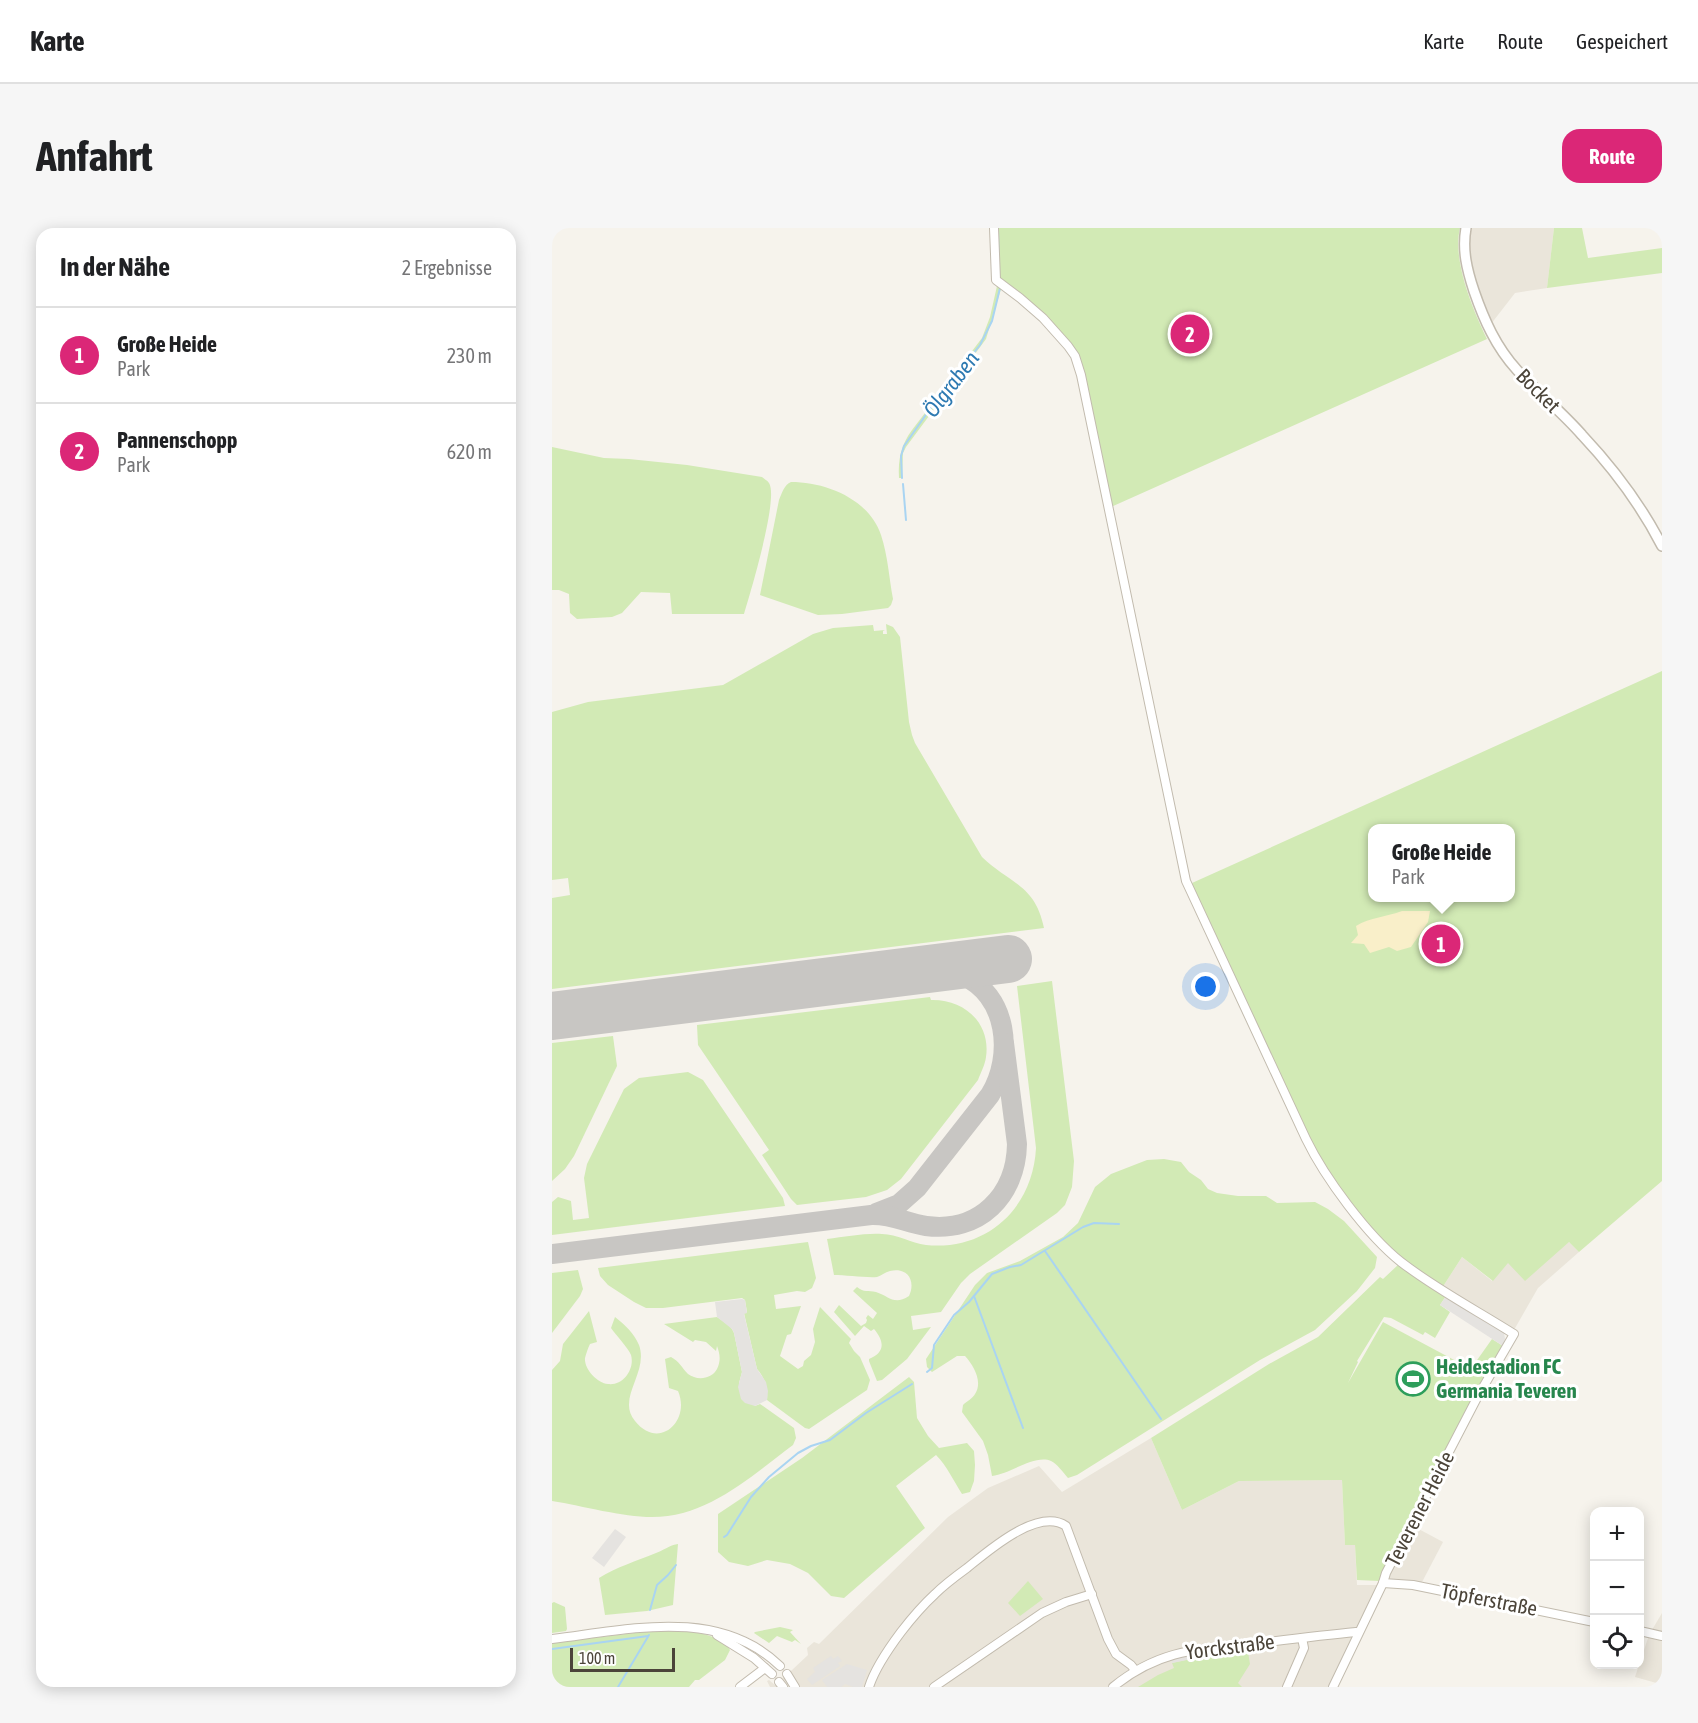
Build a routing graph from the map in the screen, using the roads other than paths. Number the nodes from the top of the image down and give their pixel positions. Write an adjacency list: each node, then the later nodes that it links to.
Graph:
1 (994, 228): 4 (street, Teverener Heide)
2 (1466, 228): 3 (street, Bocket)
3 (1662, 546)
4 (1383, 1582): 6 (street, Töpferstraße); 22 (street, Teverener Heide)
5 (1092, 1594): 14 (street); 18 (street); 19 (street)
6 (1590, 1621)
7 (714, 1632): 12 (street); 13 (street); 16 (street)
8 (1356, 1632): 11 (street, Yorckstraße)
9 (1644, 1632): 10 (street)
10 (1662, 1636)
11 (1302, 1638): 14 (street, Yorckstraße); 21 (street)
12 (552, 1639)
13 (780, 1666)
14 (1135, 1670): 20 (street, Yorckstraße)
15 (788, 1676): 17 (street)
16 (740, 1687)
17 (795, 1687)
18 (869, 1687)
19 (934, 1687)
20 (1113, 1687)
21 (1287, 1687)
22 (1333, 1687)

